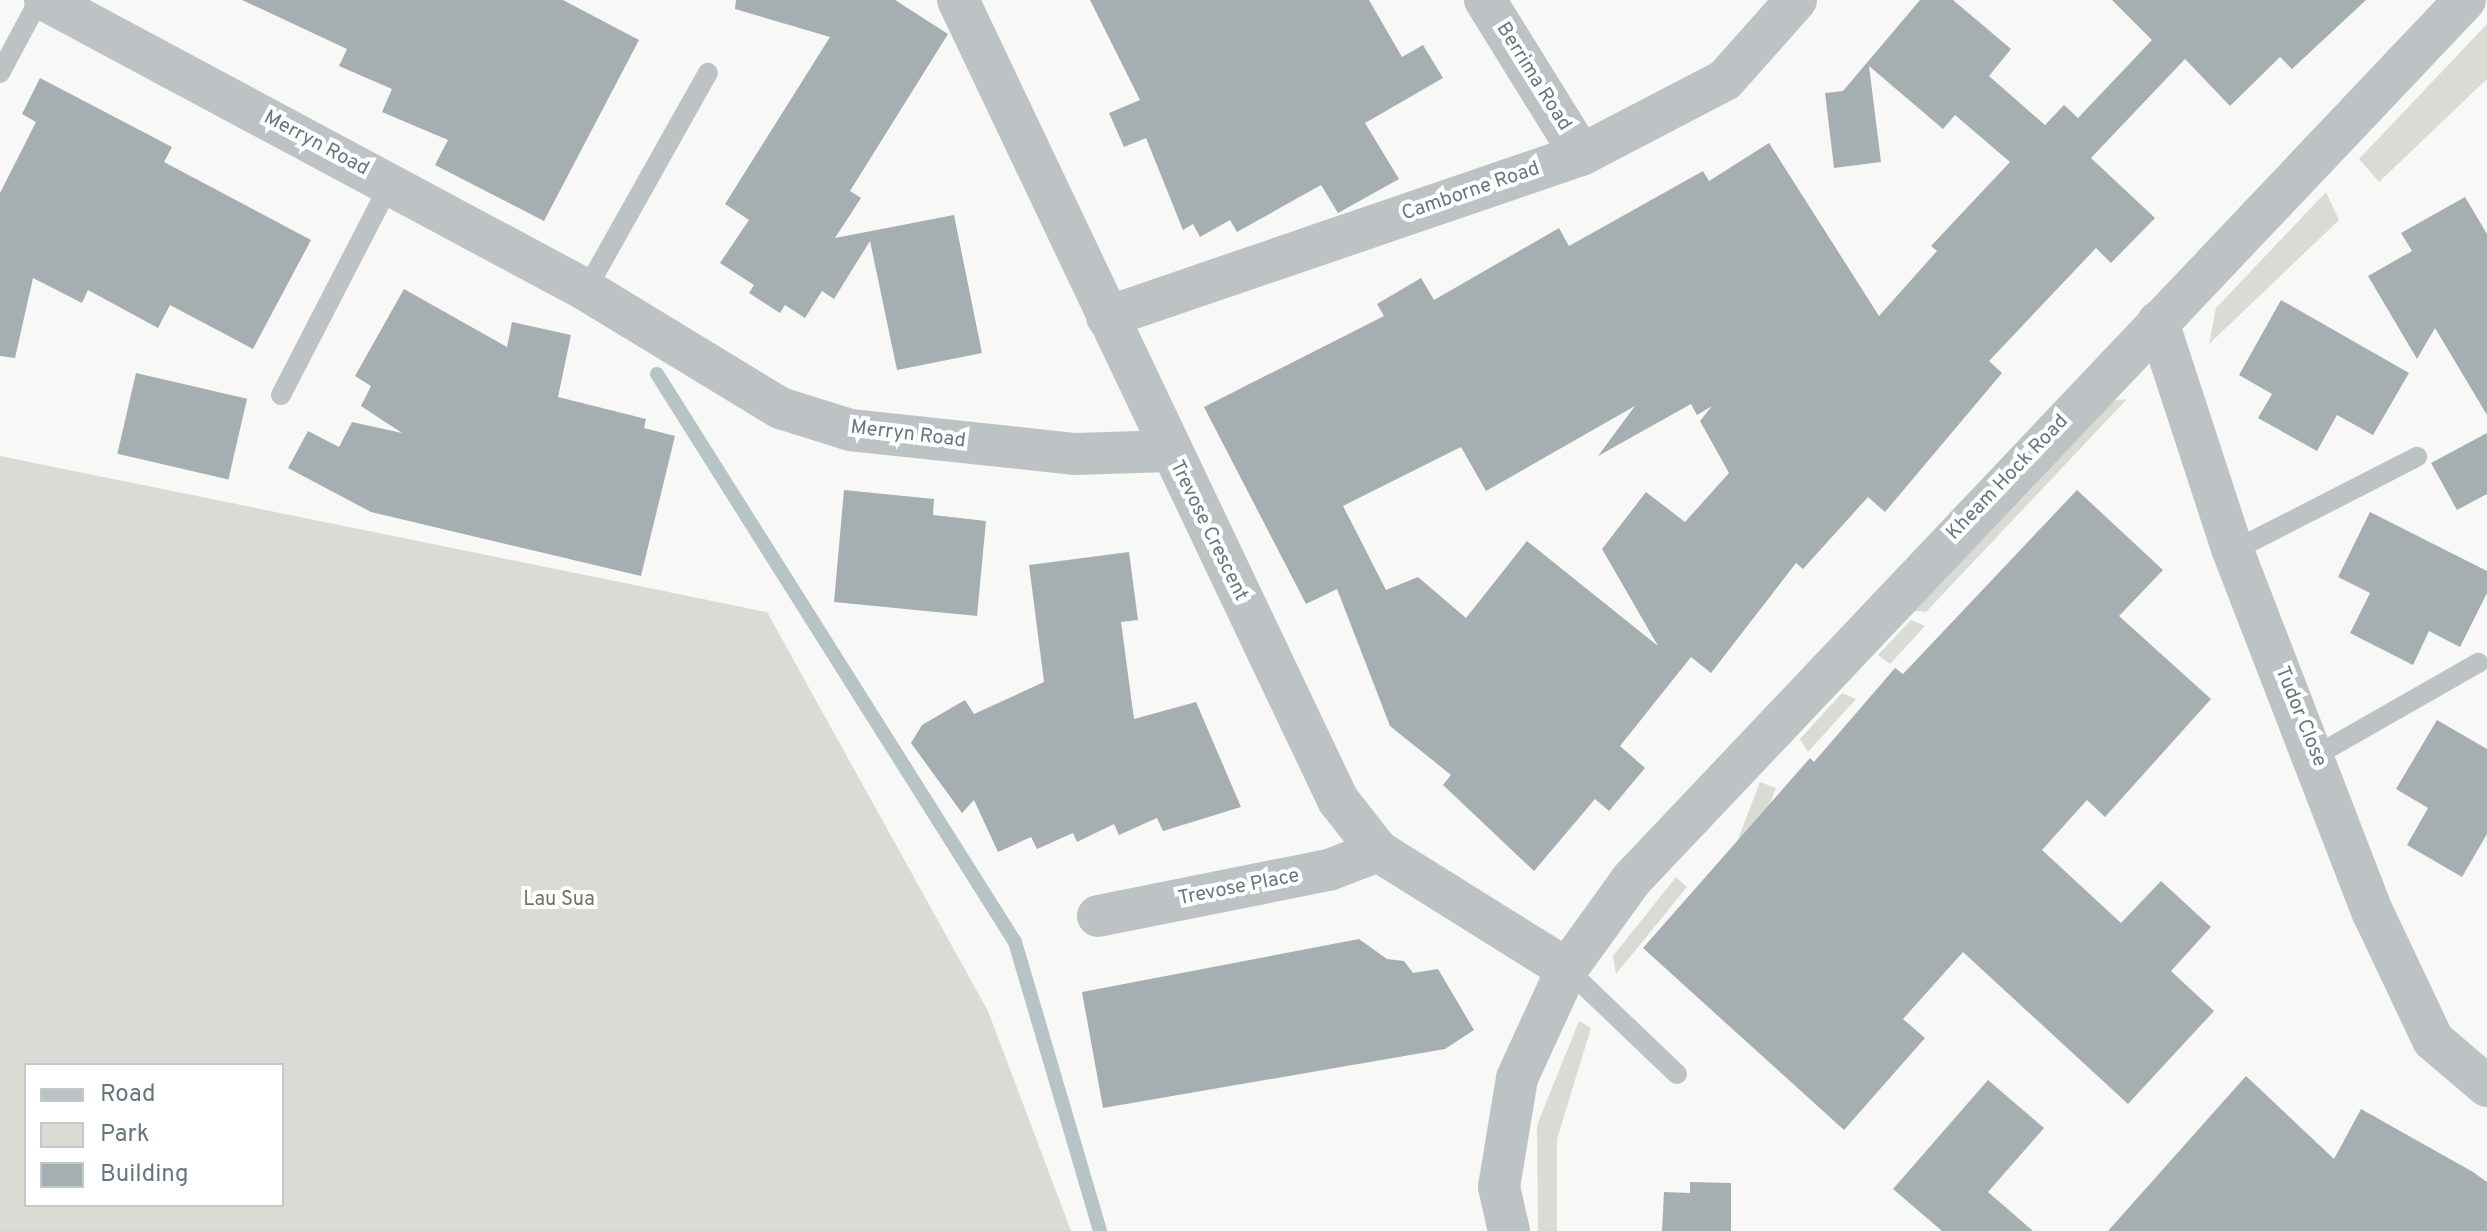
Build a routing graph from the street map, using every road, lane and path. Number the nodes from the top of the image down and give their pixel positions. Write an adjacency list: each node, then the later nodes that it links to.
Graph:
1 (42, 0): 6 (lane); 9 (street, Merryn Road)
2 (958, 0): 11 (street, Trevose Crescent)
3 (1485, 0): 8 (street, Berrima Road)
4 (1796, 0): 8 (street, Camborne Road)
5 (2465, 0): 12 (street, Kheam Hock Road)
6 (0, 73)
7 (708, 73): 10 (lane)
8 (1581, 155): 11 (street, Camborne Road)
9 (390, 184): 10 (street, Merryn Road); 13 (lane)
10 (586, 290): 14 (street, Merryn Road)
11 (1107, 317): 14 (street, Trevose Crescent)
12 (2158, 322): 16 (street, Tudor Close); 21 (street, Kheam Hock Road)
13 (281, 395)
14 (1169, 451): 19 (street, Trevose Crescent)
15 (2417, 457): 16 (lane)
16 (2233, 551): 18 (street, Tudor Close)
17 (2478, 663): 18 (lane)
18 (2315, 756): 23 (street, Tudor Close)
19 (1378, 851): 20 (street, Trevose Place); 21 (street, Trevose Crescent)
20 (1098, 916)
21 (1567, 969): 22 (lane); 24 (street, Kheam Hock Road)
22 (1677, 1074)
23 (2487, 1086)
24 (1509, 1231)

